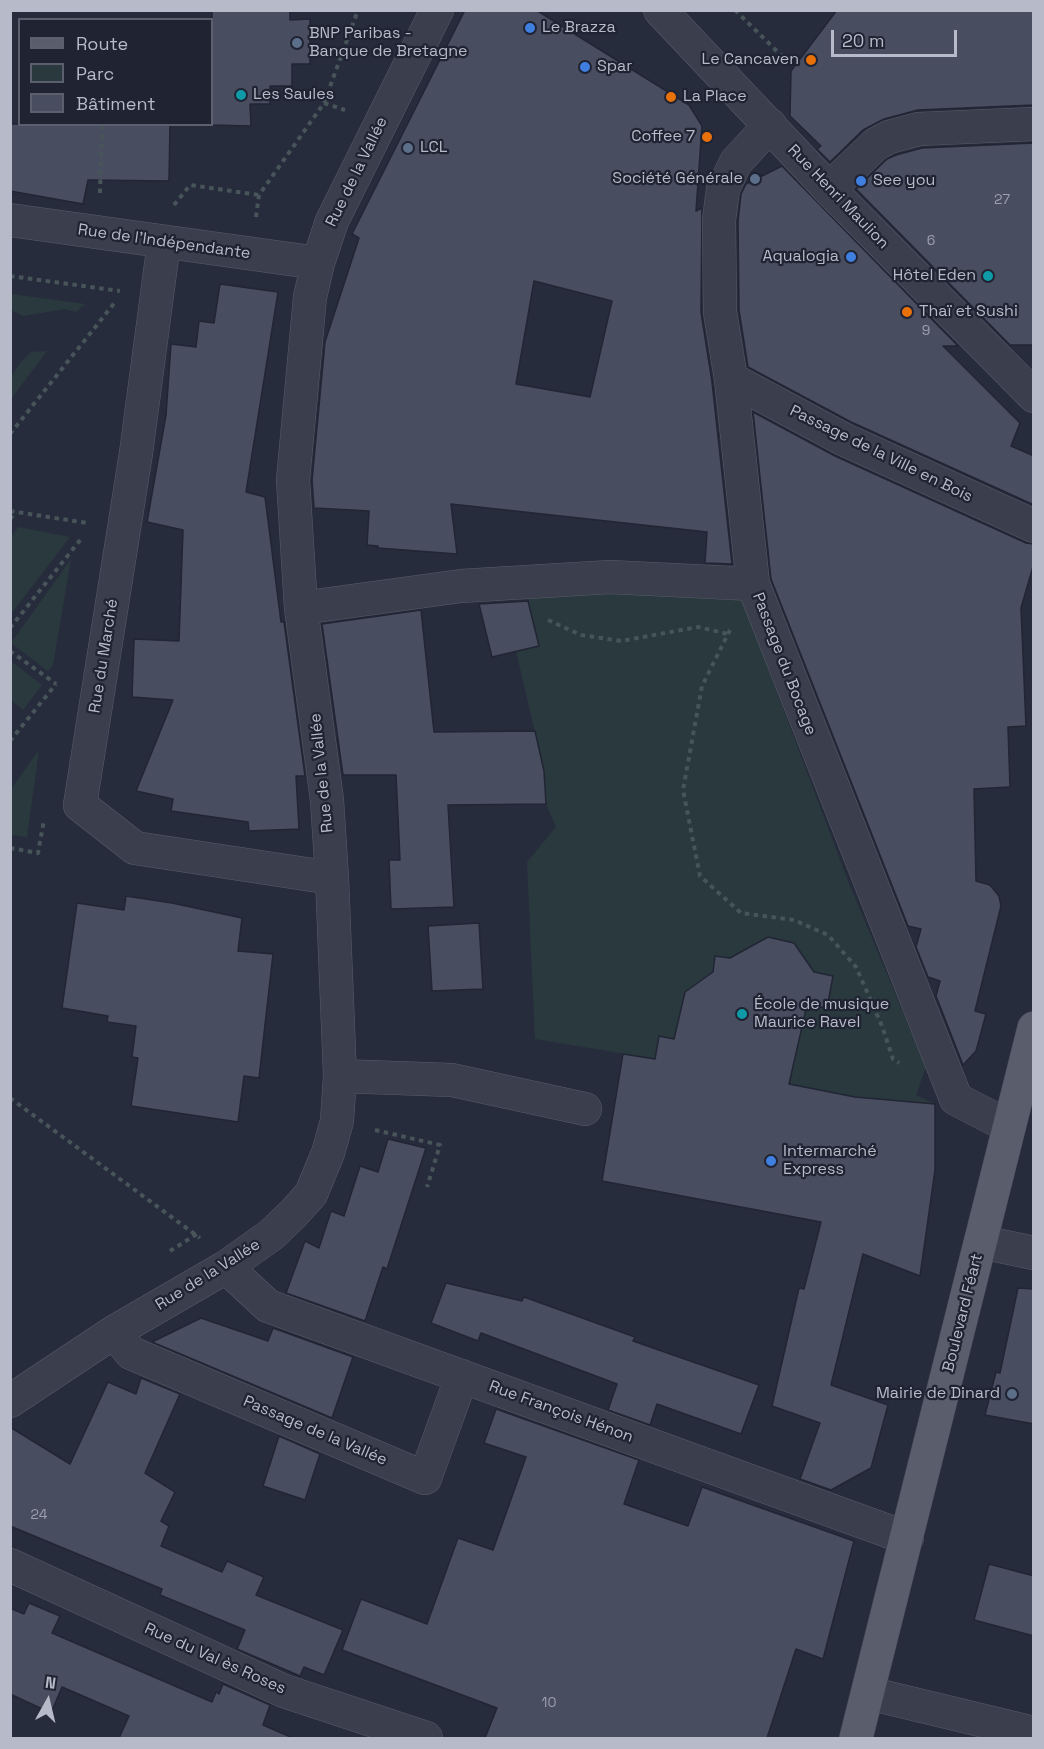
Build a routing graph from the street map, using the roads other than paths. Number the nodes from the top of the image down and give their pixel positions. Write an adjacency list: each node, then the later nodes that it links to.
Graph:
1 (437, 10): 8 (street, Rue de la Vallée)
2 (660, 10): 4 (street, Rue Henri Maulion)
3 (1034, 124): 5 (street)
4 (770, 125): 5 (street, Rue Henri Maulion); 9 (street, Passage du Bocage)
5 (829, 189): 10 (street, Rue Henri Maulion)
6 (10, 220): 7 (street, Rue de l'Indépendante)
7 (164, 242): 8 (street, Rue de l'Indépendante); 14 (street, Rue du Marché)
8 (318, 263): 13 (street, Rue de la Vallée)
9 (731, 379): 11 (street, Passage de la Ville en Bois); 12 (street, Passage du Bocage)
10 (1034, 396)
11 (1034, 526)
12 (753, 584): 13 (street); 18 (street, Passage du Bocage)
13 (302, 608): 14 (street, Rue de la Vallée)
14 (332, 878): 16 (street, Rue de la Vallée)
15 (1034, 1028): 18 (main road, Boulevard Féart)
16 (340, 1076): 17 (street); 21 (street, Rue de la Vallée)
17 (585, 1109)
18 (1008, 1126): 19 (main road, Boulevard Féart)
19 (981, 1242): 20 (street); 25 (main road, Boulevard Féart)
20 (1034, 1253)
21 (226, 1267): 22 (street, Rue de la Vallée); 23 (street, Rue François Hénon)
22 (114, 1332): 23 (street, Passage de la Vallée); 24 (street, Rue de la Vallée)
23 (462, 1376): 25 (street, Rue François Hénon)
24 (10, 1401)
25 (907, 1538): 27 (main road, Boulevard Féart)
26 (10, 1565): 29 (street, Rue du Val ès Roses)
27 (868, 1693): 28 (street); 30 (main road, Boulevard Féart)
28 (1034, 1734)
29 (426, 1738)
30 (856, 1738)

